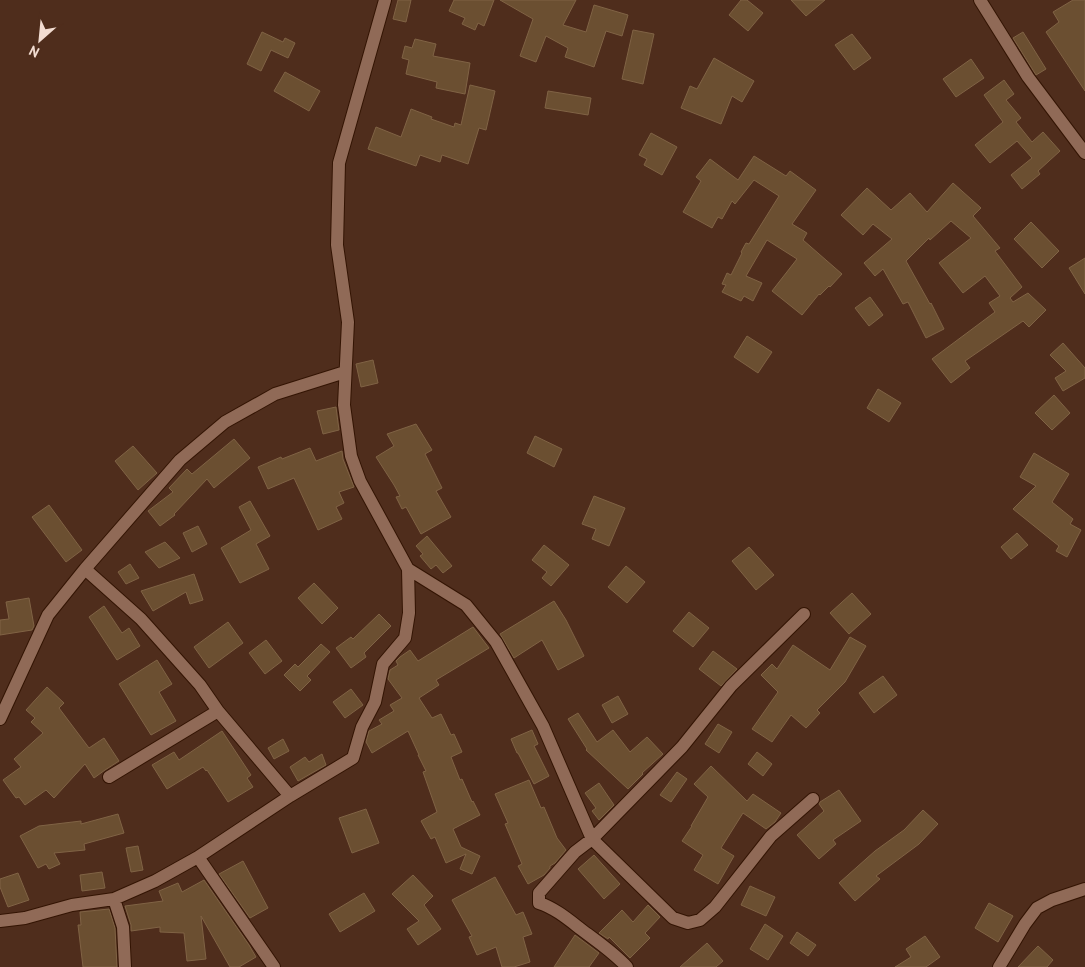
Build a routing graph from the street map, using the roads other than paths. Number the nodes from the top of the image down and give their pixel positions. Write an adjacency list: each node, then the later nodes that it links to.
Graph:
1 (385, 0): 4 (street)
2 (980, 0): 3 (street)
3 (1085, 153)
4 (345, 372): 5 (street); 6 (street)
5 (84, 569): 8 (street); 9 (street)
6 (408, 569): 11 (street); 13 (street)
7 (804, 614): 13 (street)
8 (218, 710): 10 (street); 11 (street)
9 (0, 719)
10 (109, 777)
11 (290, 796): 14 (street)
12 (813, 799): 13 (street)
13 (592, 839): 20 (street)
14 (198, 857): 16 (street); 19 (street)
15 (1085, 889): 21 (street)
16 (114, 899): 17 (street); 18 (street)
17 (0, 921)
18 (125, 967)
19 (274, 967)
20 (626, 967)
21 (999, 967)

